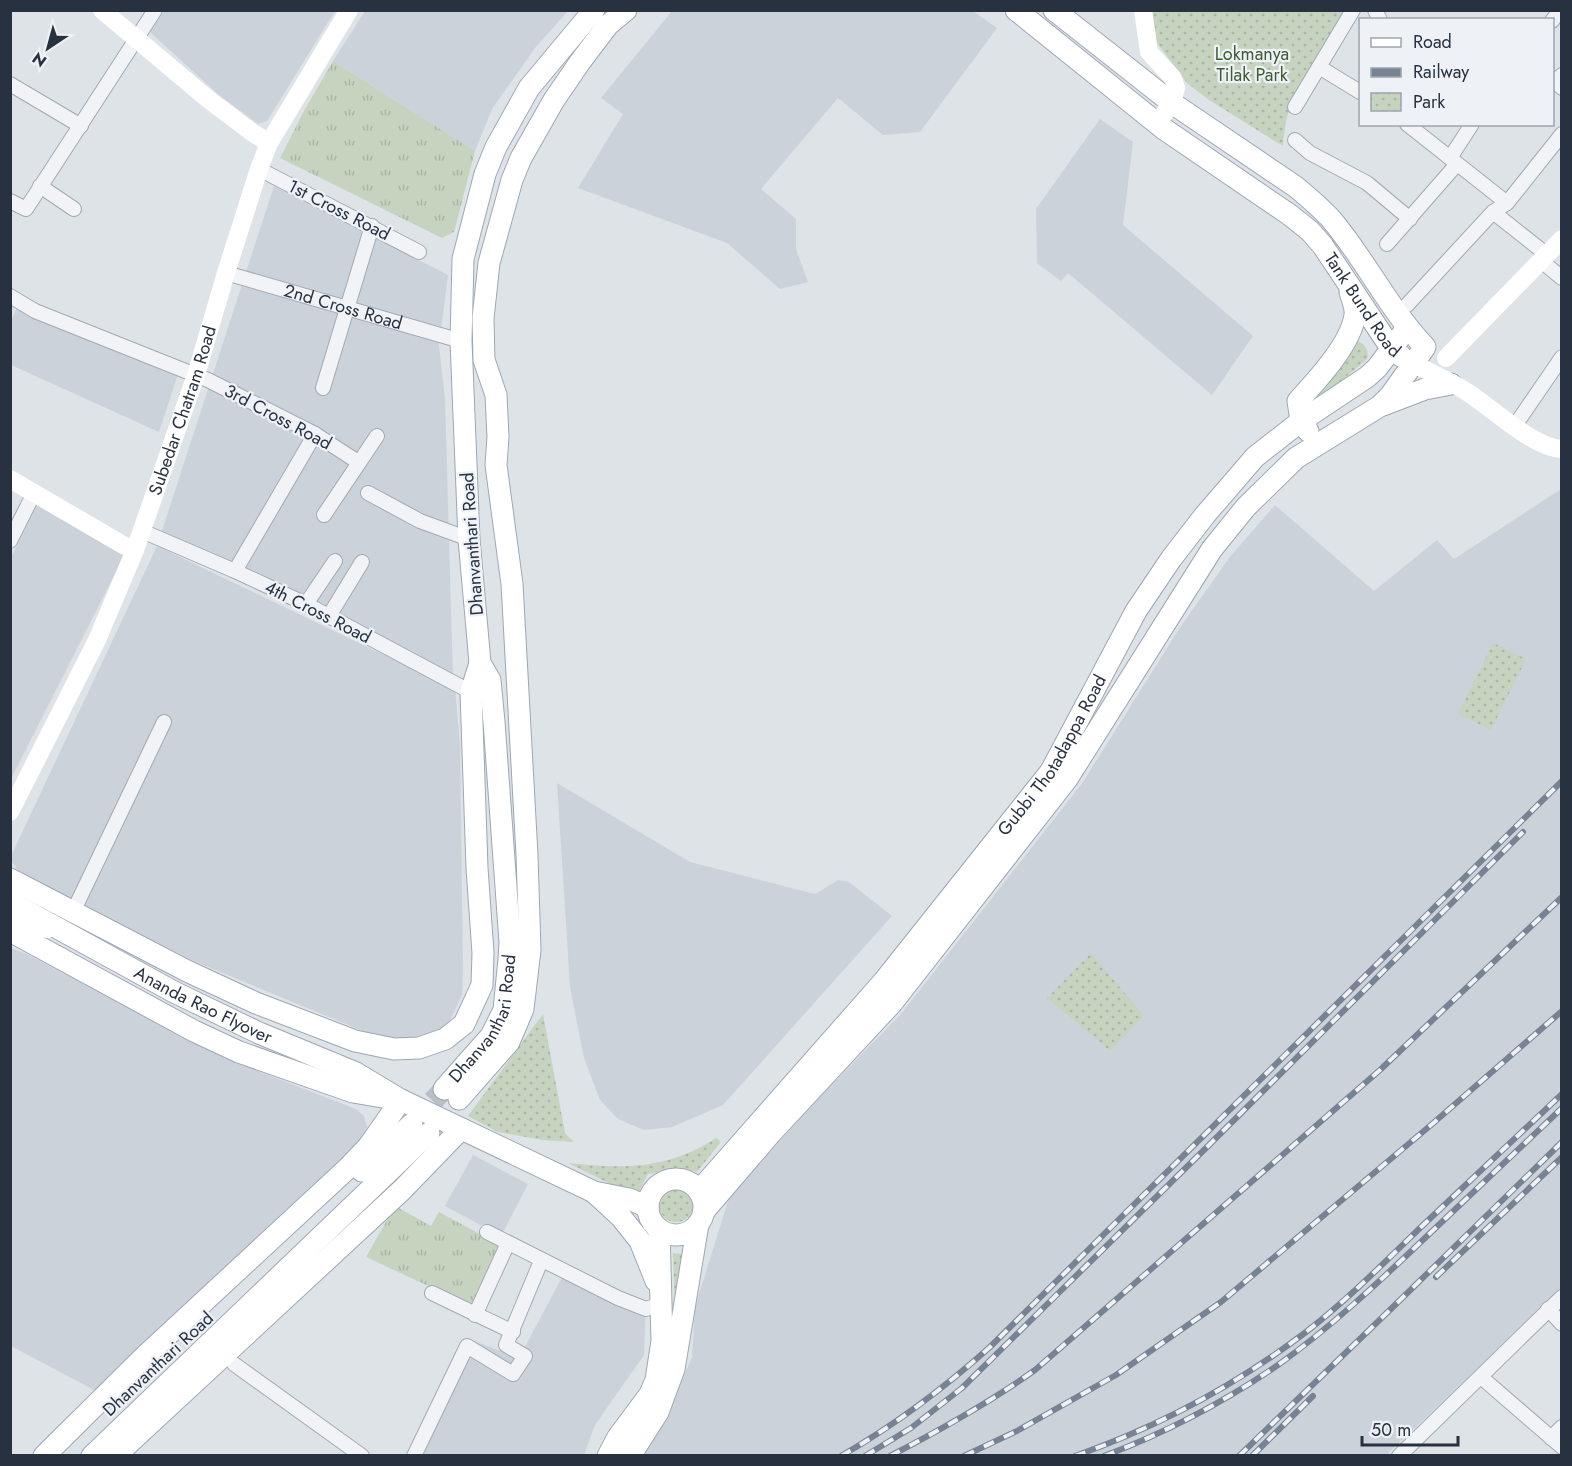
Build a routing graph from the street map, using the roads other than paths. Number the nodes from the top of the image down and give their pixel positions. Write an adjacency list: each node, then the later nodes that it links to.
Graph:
1 (102, 10): 10 (street)
2 (155, 10): 10 (street)
3 (349, 10): 22 (street, Subedar Chatram Road)
4 (594, 10): 43 (main road, Dhanvanthari Road)
5 (626, 10): 53 (main road, Dhanvanthari Road)
6 (1016, 10): 16 (main road, Tank Bund Road)
7 (1054, 10): 14 (main road, Tank Bund Road)
8 (1143, 10): 14 (street)
9 (1353, 10): 11 (street)
10 (136, 39): 17 (street); 22 (street)
11 (1319, 67): 13 (street); 15 (street)
12 (10, 84): 17 (street)
13 (1359, 91)
14 (1172, 103): 16 (street); 42 (main road, Tank Bund Road)
15 (1295, 107)
16 (1157, 123): 38 (main road, Tank Bund Road)
17 (81, 126): 25 (street)
18 (1409, 126): 23 (street)
19 (1470, 126): 23 (street)
20 (1562, 134): 27 (street)
21 (1295, 140): 30 (street)
22 (269, 143): 24 (street, Subedar Chatram Road)
23 (1453, 161): 27 (street); 30 (street)
24 (259, 169): 31 (street, 1st Cross Road); 36 (street, Subedar Chatram Road)
25 (40, 186): 26 (street); 28 (street)
26 (10, 201)
27 (1507, 203): 29 (street)
28 (74, 209)
29 (1493, 212): 35 (street); 40 (street)
30 (1410, 219): 33 (street)
31 (372, 226): 34 (street, 1st Cross Road); 41 (street)
32 (1562, 239): 35 (street)
33 (1387, 244)
34 (419, 252)
35 (1543, 257): 37 (street); 46 (street)
36 (226, 273): 41 (street, 2nd Cross Road); 48 (street, Subedar Chatram Road)
37 (1562, 278)
38 (1347, 280): 44 (main road, Tank Bund Road); 54 (main road)
39 (10, 296): 48 (street, 3rd Cross Road)
40 (1407, 305)
41 (347, 308): 43 (street, 2nd Cross Road); 49 (street)
42 (1407, 328): 44 (main road, Gubbi Thotadappa Road); 45 (main road, Tank Bund Road)
43 (461, 341): 51 (main road, Dhanvanthari Road)
44 (1392, 348): 45 (main road, Tank Bund Road); 54 (main road, Gubbi Thotadappa Road)
45 (1418, 355): 46 (street); 50 (street); 52 (main road, Gubbi Thotadappa Road)
46 (1446, 357): 50 (street)
47 (1562, 357): 55 (street)
48 (196, 375): 56 (street, 3rd Cross Road); 65 (street, Subedar Chatram Road)
49 (323, 388)
50 (1460, 388): 52 (main road); 55 (street)
51 (464, 406): 53 (main road); 66 (main road, Dhanvanthari Road)
52 (1380, 406): 58 (main road, Gubbi Thotadappa Road)
53 (496, 408): 74 (main road, Dhanvanthari Road)
54 (1301, 421): 58 (main road); 88 (main road, Gubbi Thotadappa Road)
55 (1514, 427): 59 (street)
56 (315, 434): 60 (street, 3rd Cross Road); 71 (street)
57 (377, 436): 60 (street)
58 (1318, 444): 88 (main road, Gubbi Thotadappa Road)
59 (1562, 449)
60 (358, 462): 64 (street)
61 (10, 479): 62 (street)
62 (34, 493): 67 (street); 68 (street)
63 (369, 493): 66 (street)
64 (324, 514)
65 (142, 531): 68 (street, Subedar Chatram Road); 71 (street, 4th Cross Road)
66 (469, 539): 74 (main road, Dhanvanthari Road)
67 (10, 541)
68 (135, 550): 76 (street, Subedar Chatram Road)
69 (335, 561): 72 (street)
70 (362, 562): 73 (street)
71 (235, 571): 72 (street, 4th Cross Road)
72 (306, 604): 73 (street, 4th Cross Road)
73 (329, 616): 74 (street, 4th Cross Road)
74 (481, 694): 83 (main road)
75 (164, 722): 79 (street)
76 (10, 812)
77 (10, 879): 79 (main road)
78 (10, 902): 81 (main road, Ananda Rao Flyover)
79 (73, 912): 83 (main road)
80 (12, 929): 81 (street); 84 (main road)
81 (74, 939): 82 (main road, Ananda Rao Flyover)
82 (266, 1036): 83 (main road); 84 (main road, Ananda Rao Flyover)
83 (394, 1049)
84 (414, 1116): 85 (main road); 104 (main road); 105 (main road, Dhanvanthari Road); 106 (main road, Dhanvanthari Road)
85 (461, 1129): 86 (main road); 107 (main road)
86 (594, 1192): 87 (main road); 95 (main road)
87 (648, 1208): 88 (main road); 89 (main road)
88 (701, 1208): 89 (main road); 111 (main road)
89 (659, 1229): 95 (main road)
90 (487, 1232): 91 (street)
91 (507, 1243): 92 (street); 97 (street)
92 (542, 1261): 95 (street); 99 (street)
93 (432, 1293): 97 (street)
94 (1562, 1297): 96 (street)
95 (661, 1307): 110 (main road)
96 (1548, 1309): 98 (street); 101 (street)
97 (475, 1314): 99 (street)
98 (1562, 1324)
99 (513, 1332): 109 (street)
100 (234, 1364): 108 (street)
101 (1481, 1377): 103 (street); 112 (street)
102 (1562, 1427): 103 (street)
103 (1556, 1442)
104 (44, 1455)
105 (61, 1455)
106 (92, 1455)
107 (115, 1455)
108 (362, 1455)
109 (414, 1455)
110 (608, 1455)
111 (630, 1455)
112 (1399, 1455)

